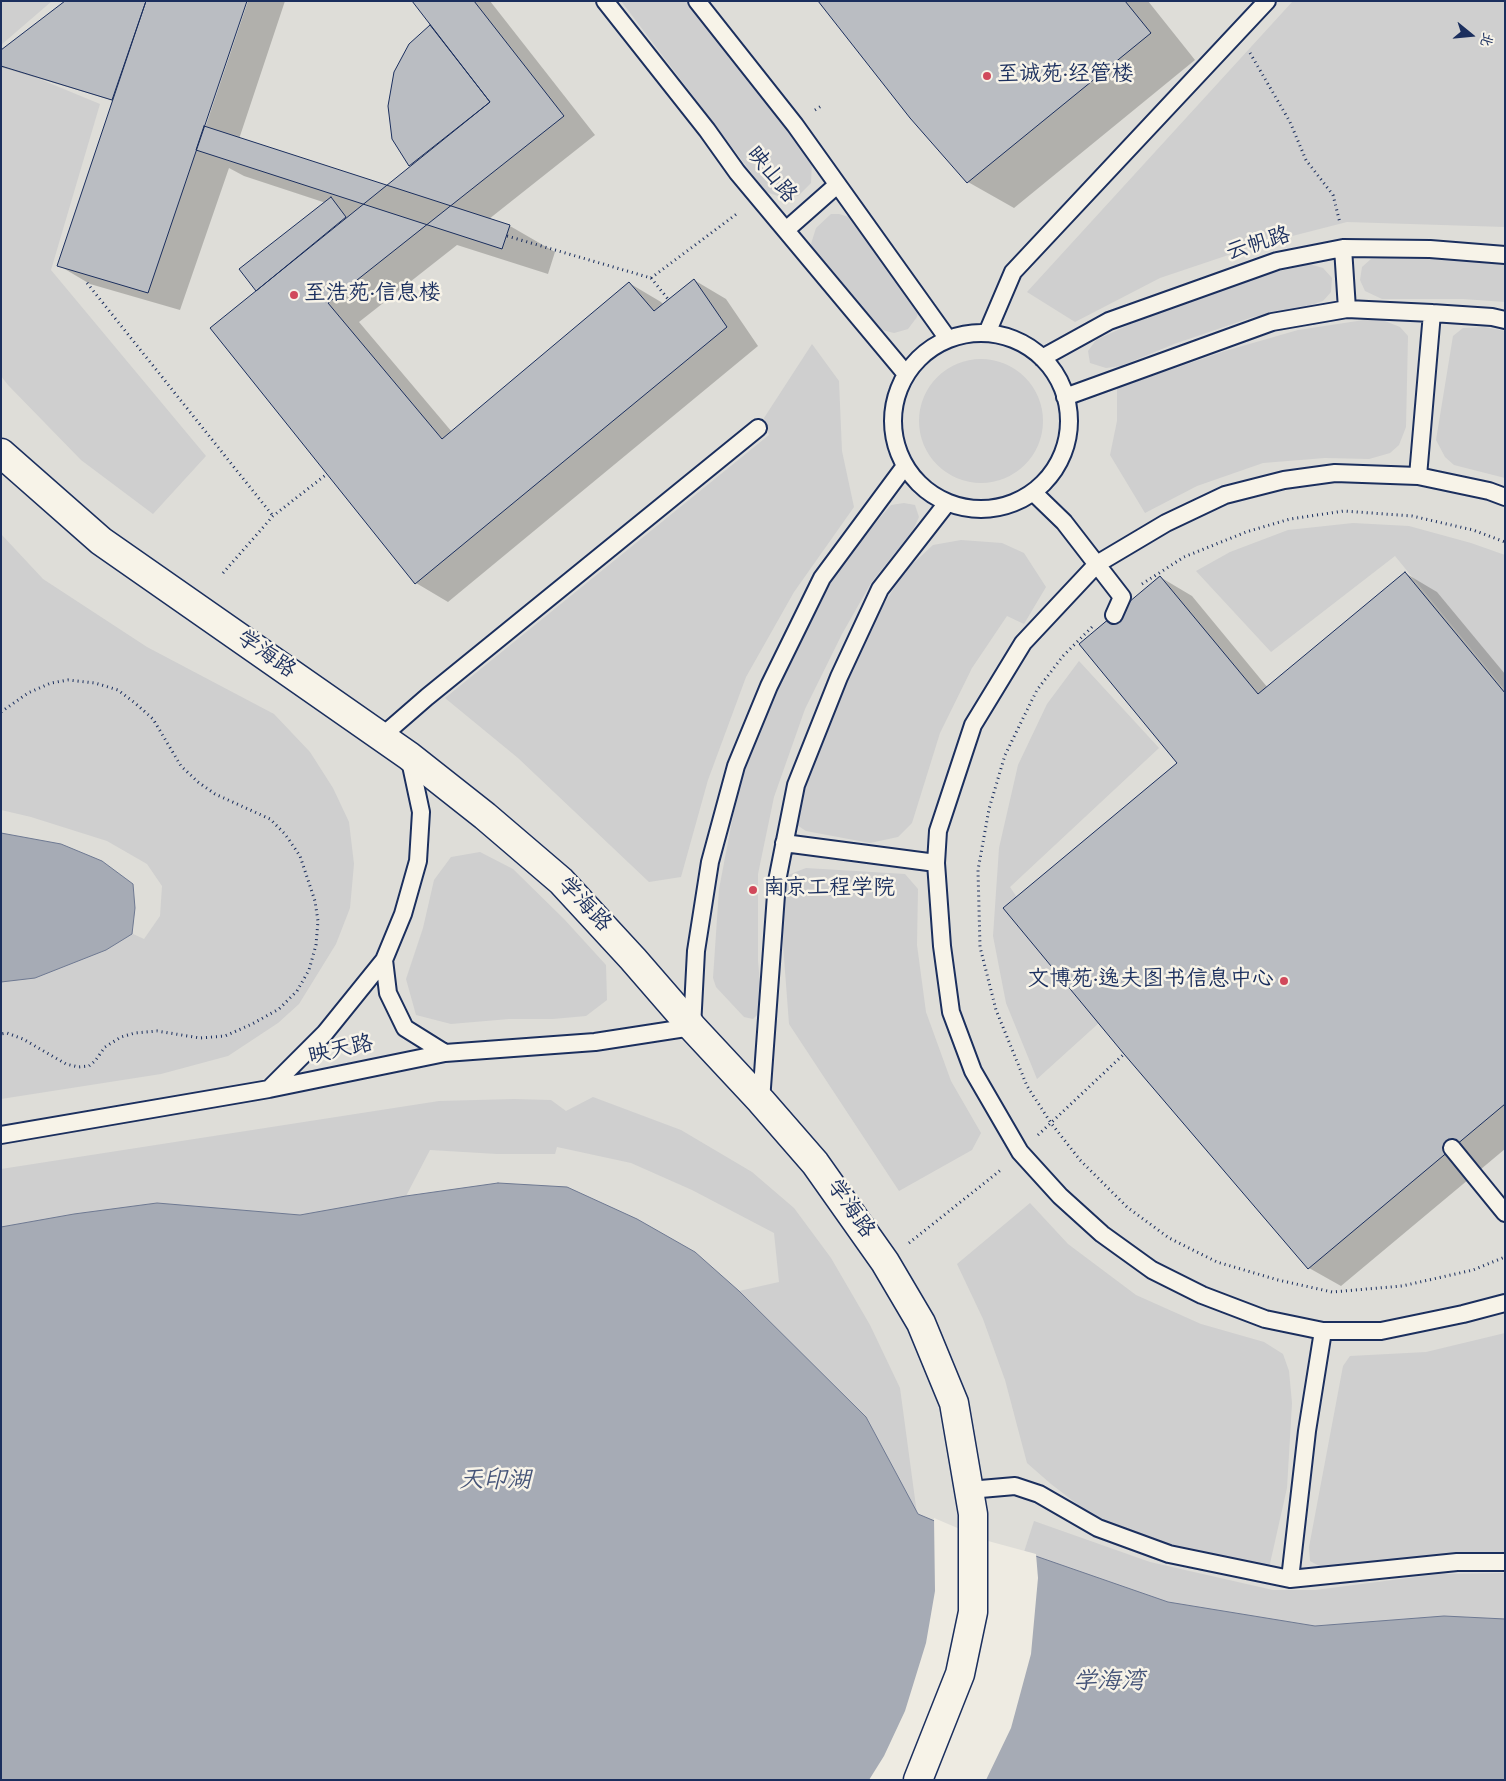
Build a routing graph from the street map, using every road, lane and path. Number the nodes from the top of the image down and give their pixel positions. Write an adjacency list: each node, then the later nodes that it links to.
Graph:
1 (605, 1): 6 (lane, 映山路)
2 (697, 1): 5 (lane)
3 (1256, 5): 4 (lane)
4 (1239, 33): 9 (path); 17 (lane)
5 (837, 186): 7 (lane); 18 (lane)
6 (758, 198): 7 (lane, 映山路); 11 (path)
7 (786, 230): 20 (lane, 映山路)
8 (507, 236): 11 (path)
9 (1343, 248): 10 (lane, 云帆路); 14 (lane); 19 (lane, 云帆路)
10 (1505, 255)
11 (651, 278): 13 (path)
12 (87, 283): 30 (path)
13 (668, 300)
14 (1346, 310): 15 (lane); 21 (lane)
15 (1432, 313): 16 (lane); 26 (lane)
16 (1505, 320)
17 (986, 333): 18 (lane); 19 (lane)
18 (948, 339): 20 (lane)
19 (1042, 358): 21 (lane)
20 (906, 374): 24 (lane)
21 (1065, 397): 27 (lane)
22 (758, 428): 37 (lane)
23 (1, 453): 37 (street, 学海路)
24 (905, 466): 29 (lane); 42 (lane)
25 (327, 474): 30 (path)
26 (1418, 476): 28 (lane); 32 (lane)
27 (1033, 492): 29 (lane); 32 (lane)
28 (1505, 497)
29 (946, 503): 39 (lane)
30 (273, 516): 33 (path)
31 (1505, 542): 34 (path)
32 (1097, 564): 34 (lane); 40 (lane)
33 (223, 573)
34 (1122, 597): 35 (lane); 48 (path)
35 (1114, 615)
36 (1, 712): 43 (path)
37 (381, 737): 38 (street, 学海路)
38 (409, 756): 41 (lane); 42 (street, 学海路)
39 (784, 843): 40 (lane); 47 (lane)
40 (936, 863): 51 (lane)
41 (384, 960): 44 (lane); 46 (lane)
42 (692, 1027): 44 (lane, 映天路); 47 (street, 学海路)
43 (1, 1034)
44 (446, 1052): 46 (lane, 映天路)
45 (1124, 1054): 48 (path)
46 (269, 1090): 49 (lane, 映天路)
47 (761, 1101): 54 (street, 学海路)
48 (1051, 1123): 51 (path); 53 (path)
49 (1, 1135)
50 (1452, 1148): 52 (lane)
51 (1020, 1152): 54 (path); 56 (lane)
52 (1505, 1213)
53 (1505, 1257)
54 (885, 1262): 57 (street, 学海路)
55 (1505, 1303): 56 (lane)
56 (1323, 1330): 59 (lane)
57 (971, 1502): 59 (lane); 60 (street, 学海路)
58 (1505, 1562): 59 (lane)
59 (1290, 1579)
60 (918, 1780)

